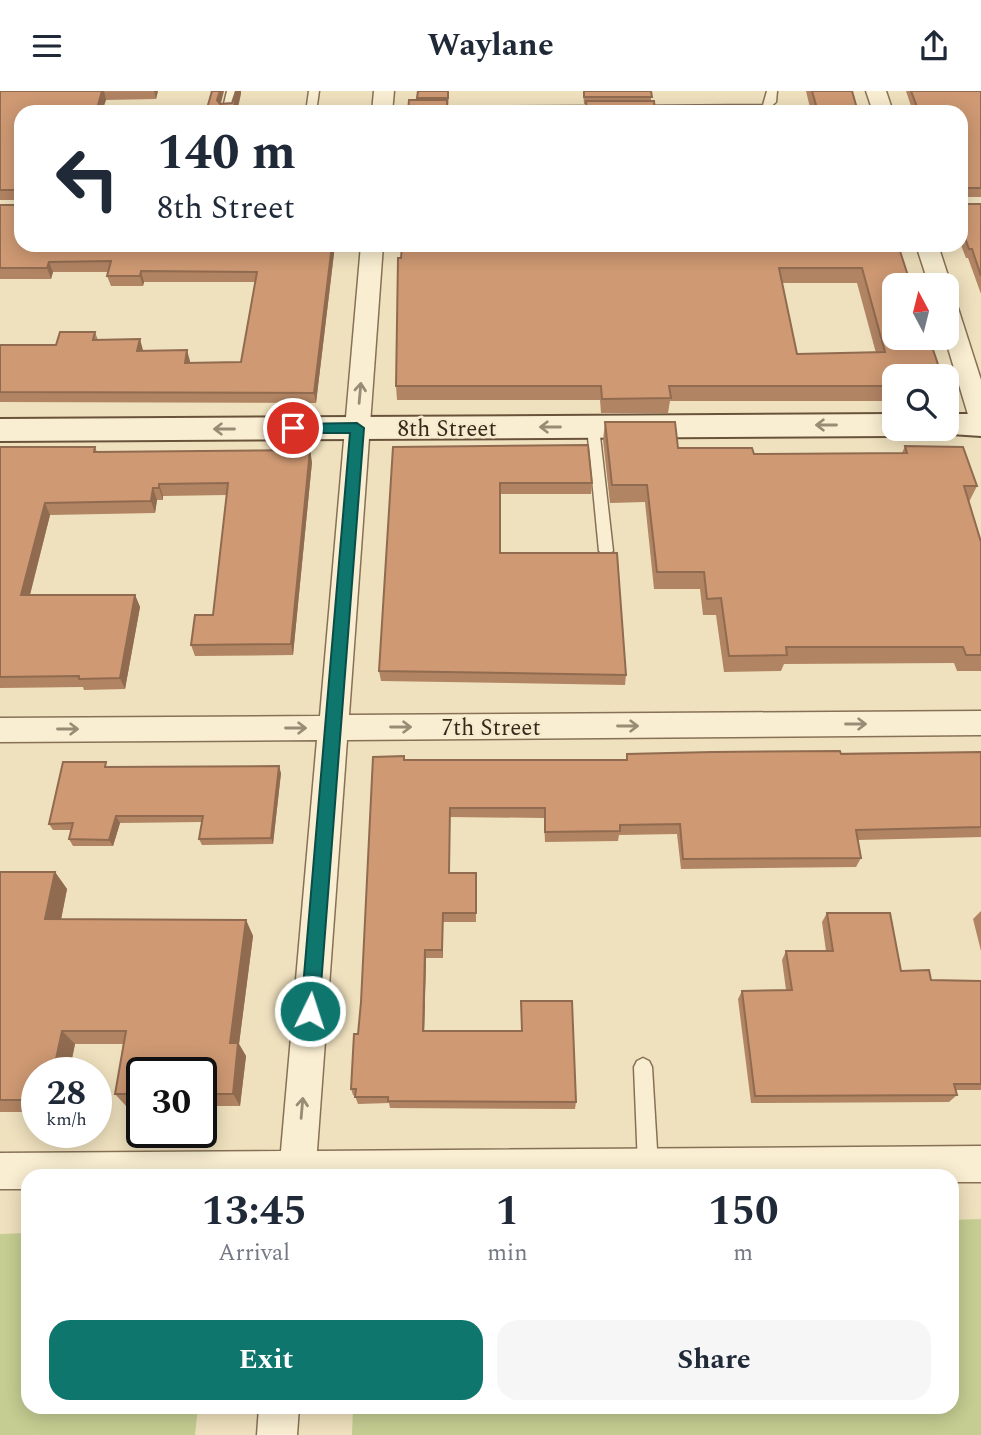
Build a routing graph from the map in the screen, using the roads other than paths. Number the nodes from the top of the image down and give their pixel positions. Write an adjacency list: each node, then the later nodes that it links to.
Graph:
1 (383, 104): 2 (lane)
2 (457, 105)
3 (371, 252): 12 (street, one-way to 3)
4 (929, 252): 5 (street)
5 (936, 273)
6 (959, 347): 7 (street)
7 (981, 418)
8 (882, 425): 11 (street, 8th Street, one-way to 11)
9 (959, 425): 10 (street)
10 (981, 425)
11 (593, 427): 12 (street, 8th Street, one-way to 12); 14 (lane)
12 (357, 428): 13 (street, 8th Street, one-way to 13); 16 (street)
13 (0, 430)
14 (606, 551)
15 (981, 723): 16 (street, 7th Street, one-way to 15)
16 (333, 728): 17 (street, 7th Street, one-way to 16); 21 (street, one-way to 16)
17 (0, 730)
18 (643, 1067): 20 (lane)
19 (981, 1164): 20 (street)
20 (648, 1166): 22 (street)
21 (297, 1169)
22 (472, 1169)
23 (0, 1171): 24 (street)
24 (21, 1171)
25 (278, 1414): 26 (street)
26 (276, 1435)

